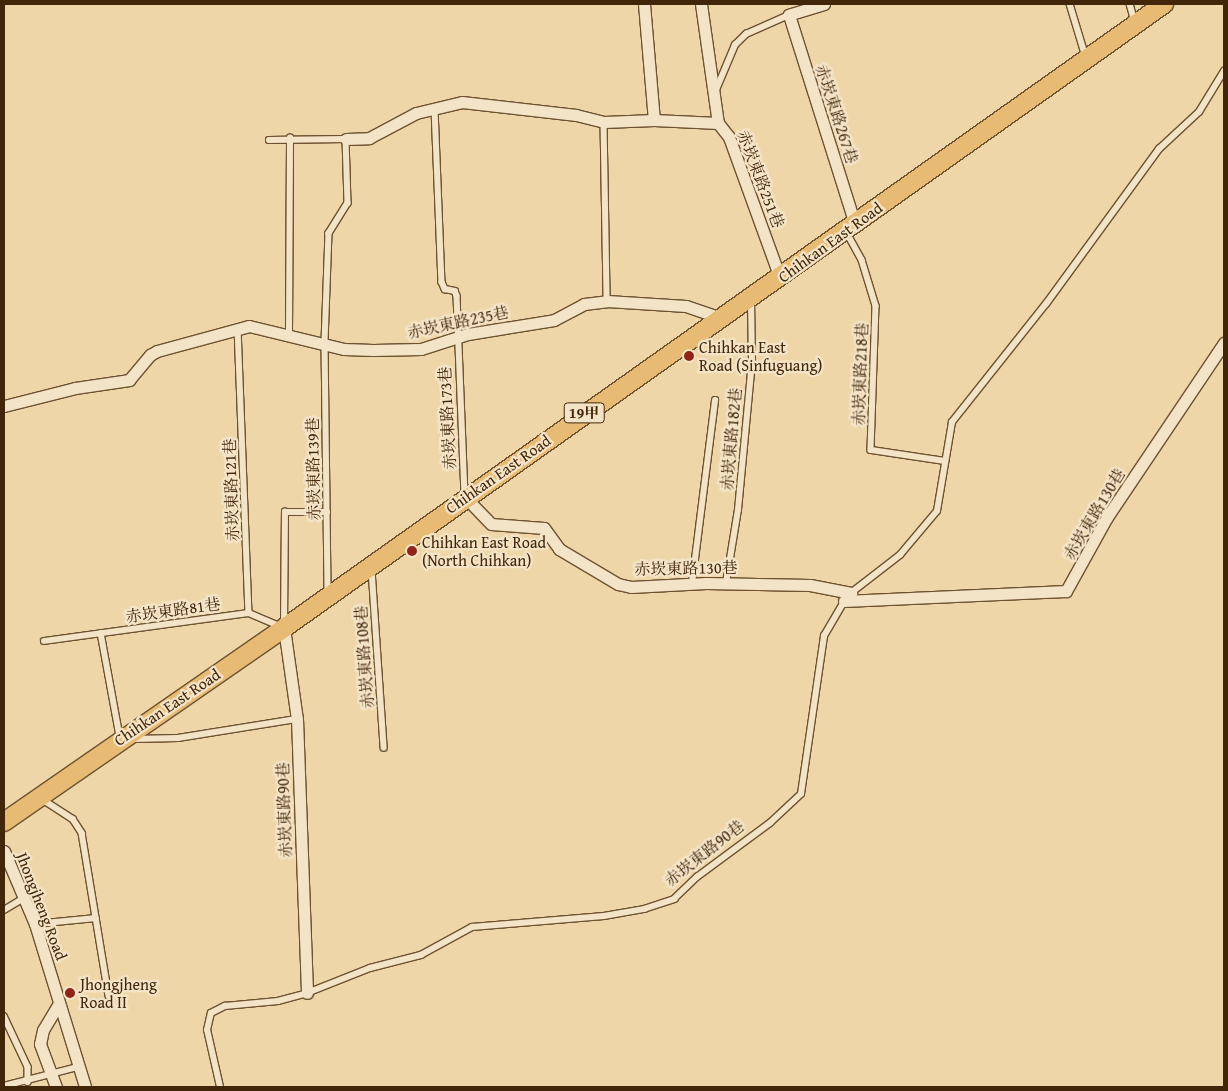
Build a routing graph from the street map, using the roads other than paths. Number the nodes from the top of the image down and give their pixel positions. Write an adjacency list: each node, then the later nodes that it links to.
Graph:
1 (644, 4): 13 (street)
2 (701, 4): 11 (street, 赤崁東路251巷)
3 (824, 4): 7 (street, 赤崁東路251巷)
4 (1070, 4): 9 (lane)
5 (1130, 4): 8 (lane)
6 (1164, 4): 8 (main road, Chihkan East Road / 19甲)
7 (788, 15): 11 (lane, 赤崁東路251巷); 19 (street, 赤崁東路267巷)
8 (1136, 23): 9 (main road, Chihkan East Road / 19甲)
9 (1086, 58): 19 (main road, Chihkan East Road / 19甲)
10 (1224, 71): 31 (lane)
11 (715, 92): 15 (street, 赤崁東路251巷)
12 (435, 106): 14 (street); 18 (street); 26 (lane, 赤崁東路173巷)
13 (654, 120): 14 (street); 15 (street)
14 (604, 122): 22 (lane)
15 (718, 123): 20 (street, 赤崁東路251巷)
16 (290, 138): 17 (lane); 18 (lane); 25 (lane)
17 (269, 140)
18 (346, 140): 27 (lane, 赤崁東路139巷)
19 (850, 227): 20 (main road, Chihkan East Road / 19甲); 31 (lane, 赤崁東路218巷)
20 (780, 278): 21 (main road, Chihkan East Road / 19甲)
21 (751, 298): 23 (main road, Chihkan East Road / 19甲); 36 (lane, 赤崁東路182巷)
22 (606, 301): 23 (street, 赤崁東路235巷); 26 (street, 赤崁東路235巷)
23 (720, 318): 32 (main road, Chihkan East Road / 19甲)
24 (238, 328): 25 (street, 赤崁東路235巷); 30 (street, 赤崁東路235巷); 39 (lane, 赤崁東路121巷)
25 (289, 333): 27 (street, 赤崁東路235巷)
26 (457, 338): 27 (street, 赤崁東路235巷); 32 (lane, 赤崁東路173巷)
27 (325, 342): 33 (lane, 赤崁東路139巷)
28 (1224, 343): 38 (street, 赤崁東路130巷)
29 (714, 400): 35 (lane, 赤崁東路182巷)
30 (4, 406)
31 (945, 461): 38 (lane)
32 (465, 497): 34 (main road, Chihkan East Road / 19甲); 35 (street, 赤崁東路130巷)
33 (327, 512): 37 (lane, 赤崁東路139巷); 40 (lane)
34 (372, 564): 37 (main road, Chihkan East Road / 19甲); 45 (lane, 赤崁東路108巷)
35 (692, 583): 36 (street, 赤崁東路130巷)
36 (726, 583): 38 (street, 赤崁東路130巷)
37 (328, 596): 40 (main road, Chihkan East Road / 19甲)
38 (848, 597): 53 (lane, 赤崁東路90巷)
39 (249, 613): 40 (lane); 41 (lane, 赤崁東路81巷)
40 (284, 628): 43 (street, 赤崁東路90巷); 44 (main road, Chihkan East Road / 19甲)
41 (101, 633): 42 (lane, 赤崁東路81巷); 44 (lane)
42 (44, 641)
43 (297, 719): 44 (lane); 53 (street, 赤崁東路90巷)
44 (120, 739): 46 (main road, Chihkan East Road / 19甲)
45 (384, 748)
46 (38, 797): 47 (main road, Chihkan East Road / 19甲); 51 (lane)
47 (4, 822)
48 (4, 851): 49 (street, Jhongjheng Road)
49 (24, 898): 50 (lane); 52 (street, Jhongjheng Road)
50 (4, 910)
51 (96, 918): 52 (lane); 54 (lane)
52 (35, 924): 55 (street, Jhongjheng Road)
53 (307, 992): 63 (lane, 赤崁東路90巷)
54 (109, 996)
55 (59, 1003): 57 (street, Jhongjheng Road); 58 (street)
56 (4, 1016): 59 (lane)
57 (78, 1067): 58 (lane); 62 (street, Jhongjheng Road)
58 (51, 1074): 59 (lane); 61 (street)
59 (28, 1082): 60 (lane)
60 (4, 1086)
61 (56, 1087)
62 (85, 1087)
63 (220, 1087)

